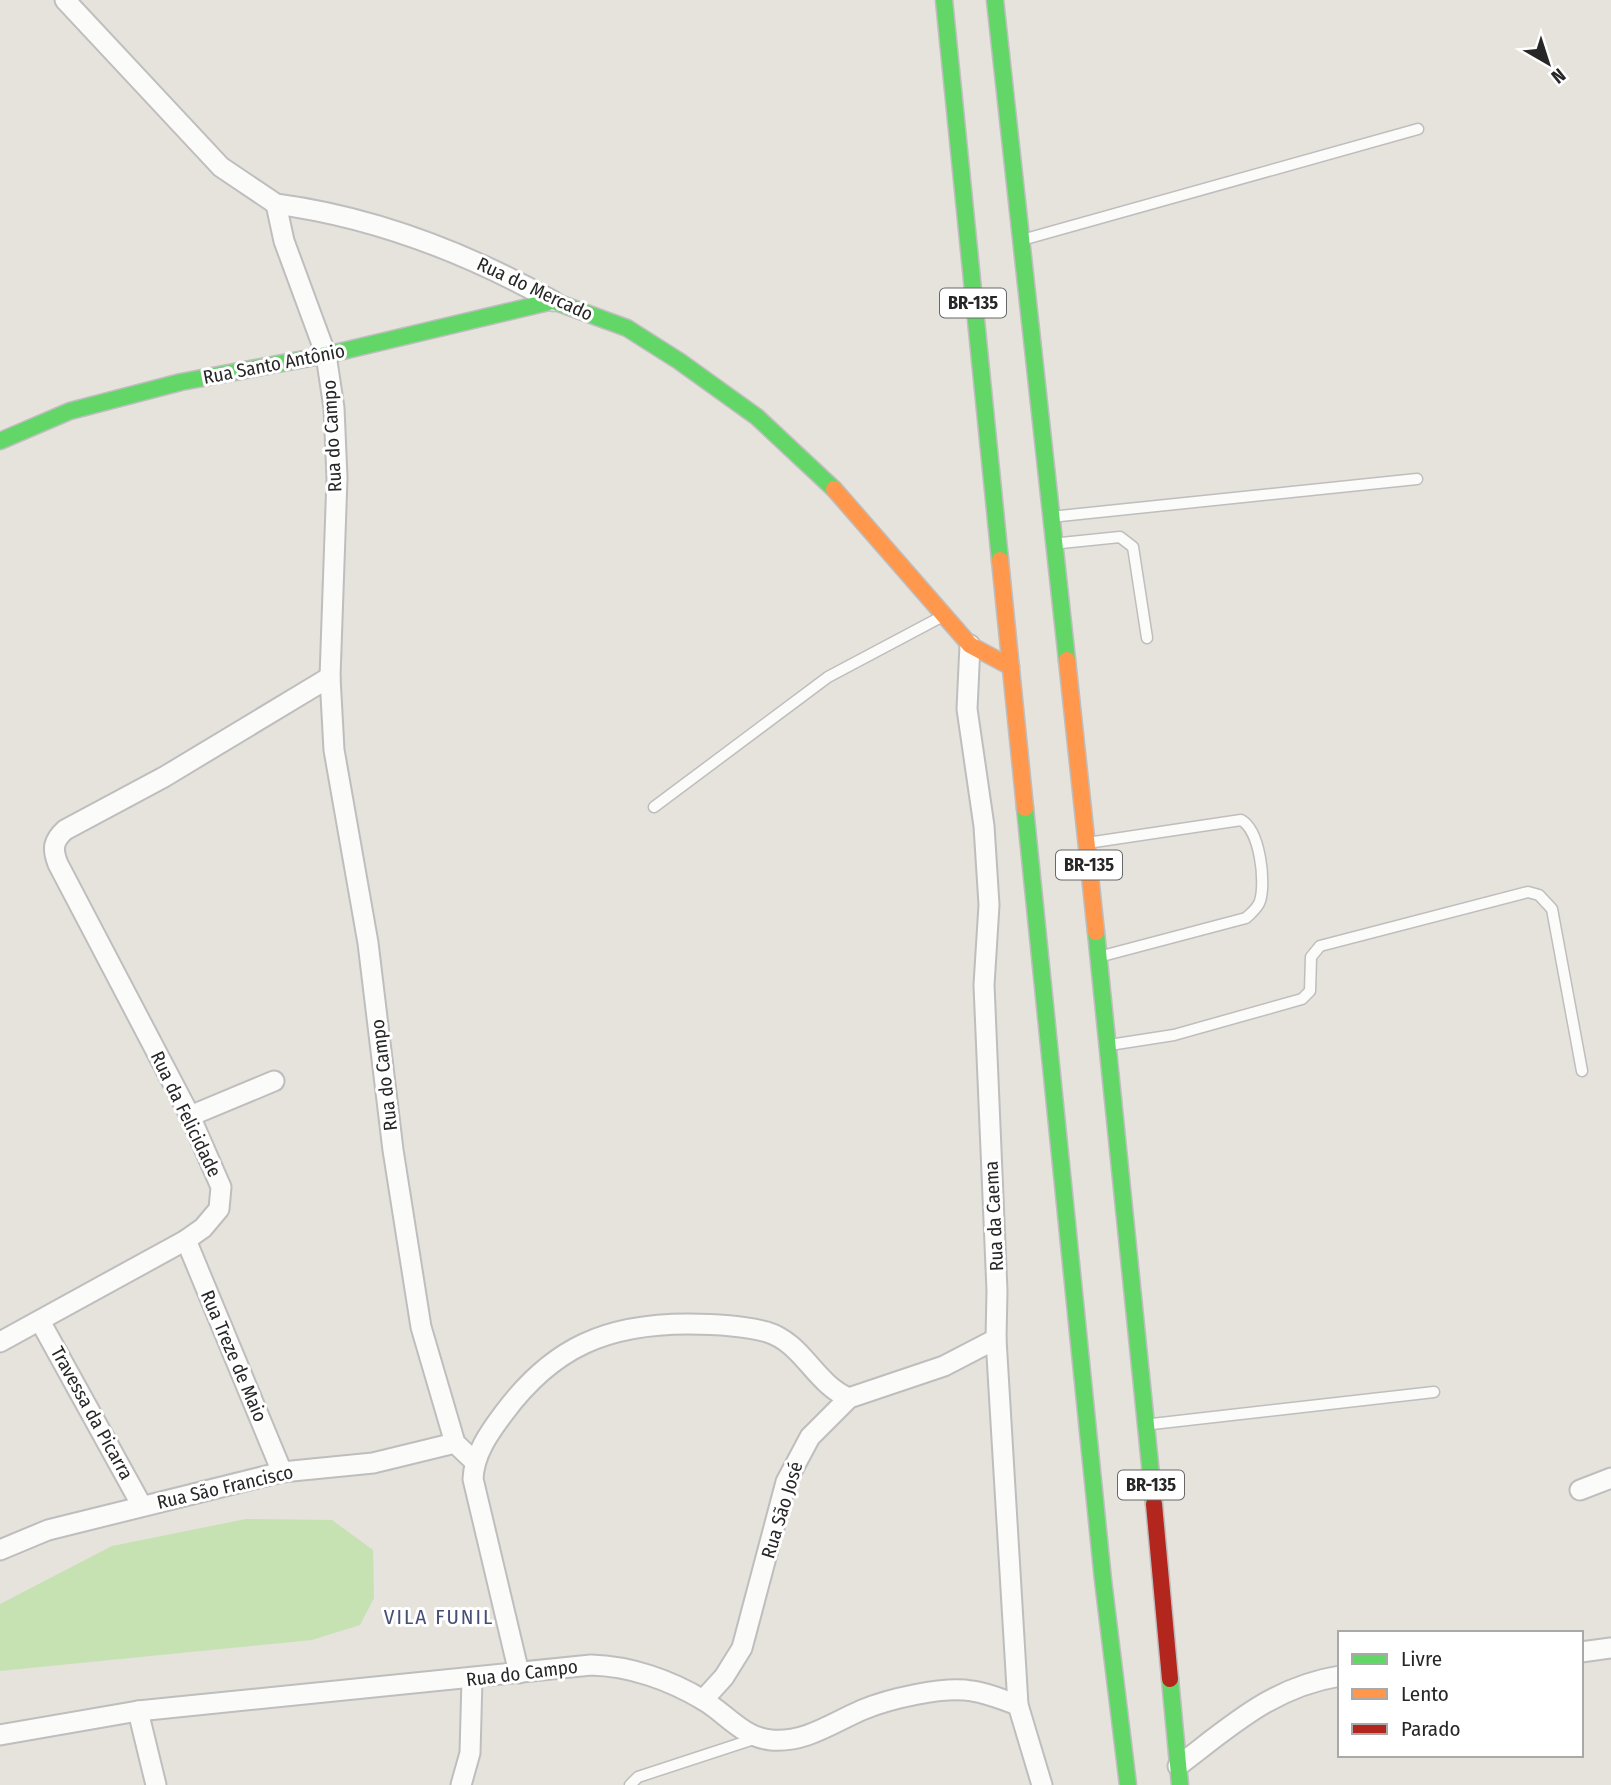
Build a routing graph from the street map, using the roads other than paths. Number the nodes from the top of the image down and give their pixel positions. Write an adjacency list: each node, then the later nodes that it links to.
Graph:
1 (65, 0): 6 (street, Rua do Mercado)
2 (944, 0): 4 (main road, BR-135)
3 (995, 0): 7 (main road, BR-135)
4 (946, 17): 10 (main road); 17 (main road, BR-135)
5 (1418, 129): 7 (lane)
6 (276, 204): 8 (street, Rua do Mercado); 9 (street, Rua do Campo)
7 (1022, 240): 11 (main road, BR-135)
8 (553, 301): 9 (main road, Rua Santo Antônio); 18 (main road, Rua do Mercado)
9 (326, 355): 13 (main road, Rua Santo Antônio); 22 (street, Rua do Campo)
10 (1002, 423)
11 (1043, 425): 12 (main road); 15 (main road, BR-135)
12 (1024, 433)
13 (0, 441)
14 (1417, 479): 15 (lane)
15 (1052, 516): 16 (main road, BR-135)
16 (1054, 545): 19 (lane); 24 (main road, BR-135)
17 (1004, 606): 20 (main road); 21 (main road, BR-135)
18 (945, 615): 20 (main road, Rua do Mercado); 23 (lane)
19 (1147, 638)
20 (970, 645): 21 (main road, Rua do Mercado); 32 (street, Rua da Caema)
21 (1011, 667): 59 (main road, BR-135)
22 (330, 677): 29 (street, Rua da Felicidade); 37 (street, Rua do Campo)
23 (654, 807)
24 (1086, 843): 25 (main road, BR-135); 25 (lane)
25 (1098, 957): 26 (main road, BR-135)
26 (1108, 1045): 27 (lane); 36 (main road, BR-135)
27 (1582, 1072)
28 (274, 1081): 29 (street)
29 (190, 1116): 30 (street, Rua da Felicidade)
30 (186, 1240): 31 (street, Rua da Felicidade); 39 (street, Rua Treze de Maio)
31 (40, 1321): 33 (street, Rua da Felicidade); 42 (street, Travessa da Picarra)
32 (996, 1339): 35 (street, Rua São José); 50 (street, Rua da Caema)
33 (0, 1342)
34 (1434, 1392): 36 (lane)
35 (849, 1398): 38 (street); 49 (street, Rua São José)
36 (1145, 1424): 54 (main road, BR-135)
37 (455, 1443): 38 (street); 39 (street, Rua São Francisco)
38 (475, 1462): 46 (street)
39 (282, 1472): 42 (street, Rua São Francisco)
40 (1611, 1478): 41 (street)
41 (1580, 1490)
42 (142, 1506): 43 (street, Rua São Francisco)
43 (0, 1550)
44 (1611, 1647): 45 (street)
45 (1583, 1652)
46 (519, 1673): 48 (street, Rua do Campo); 49 (street, Rua do Campo)
47 (1338, 1676): 54 (street)
48 (472, 1679): 51 (street, Rua do Campo); 56 (street)
49 (703, 1700): 53 (street, Rua do Campo)
50 (1018, 1705): 53 (street); 58 (street, Rua da Caema)
51 (138, 1711): 52 (street, Rua do Campo); 55 (street)
52 (0, 1735)
53 (757, 1738): 57 (lane)
54 (1179, 1775)
55 (156, 1785)
56 (461, 1785)
57 (630, 1785)
58 (1042, 1785)
59 (1128, 1785)

